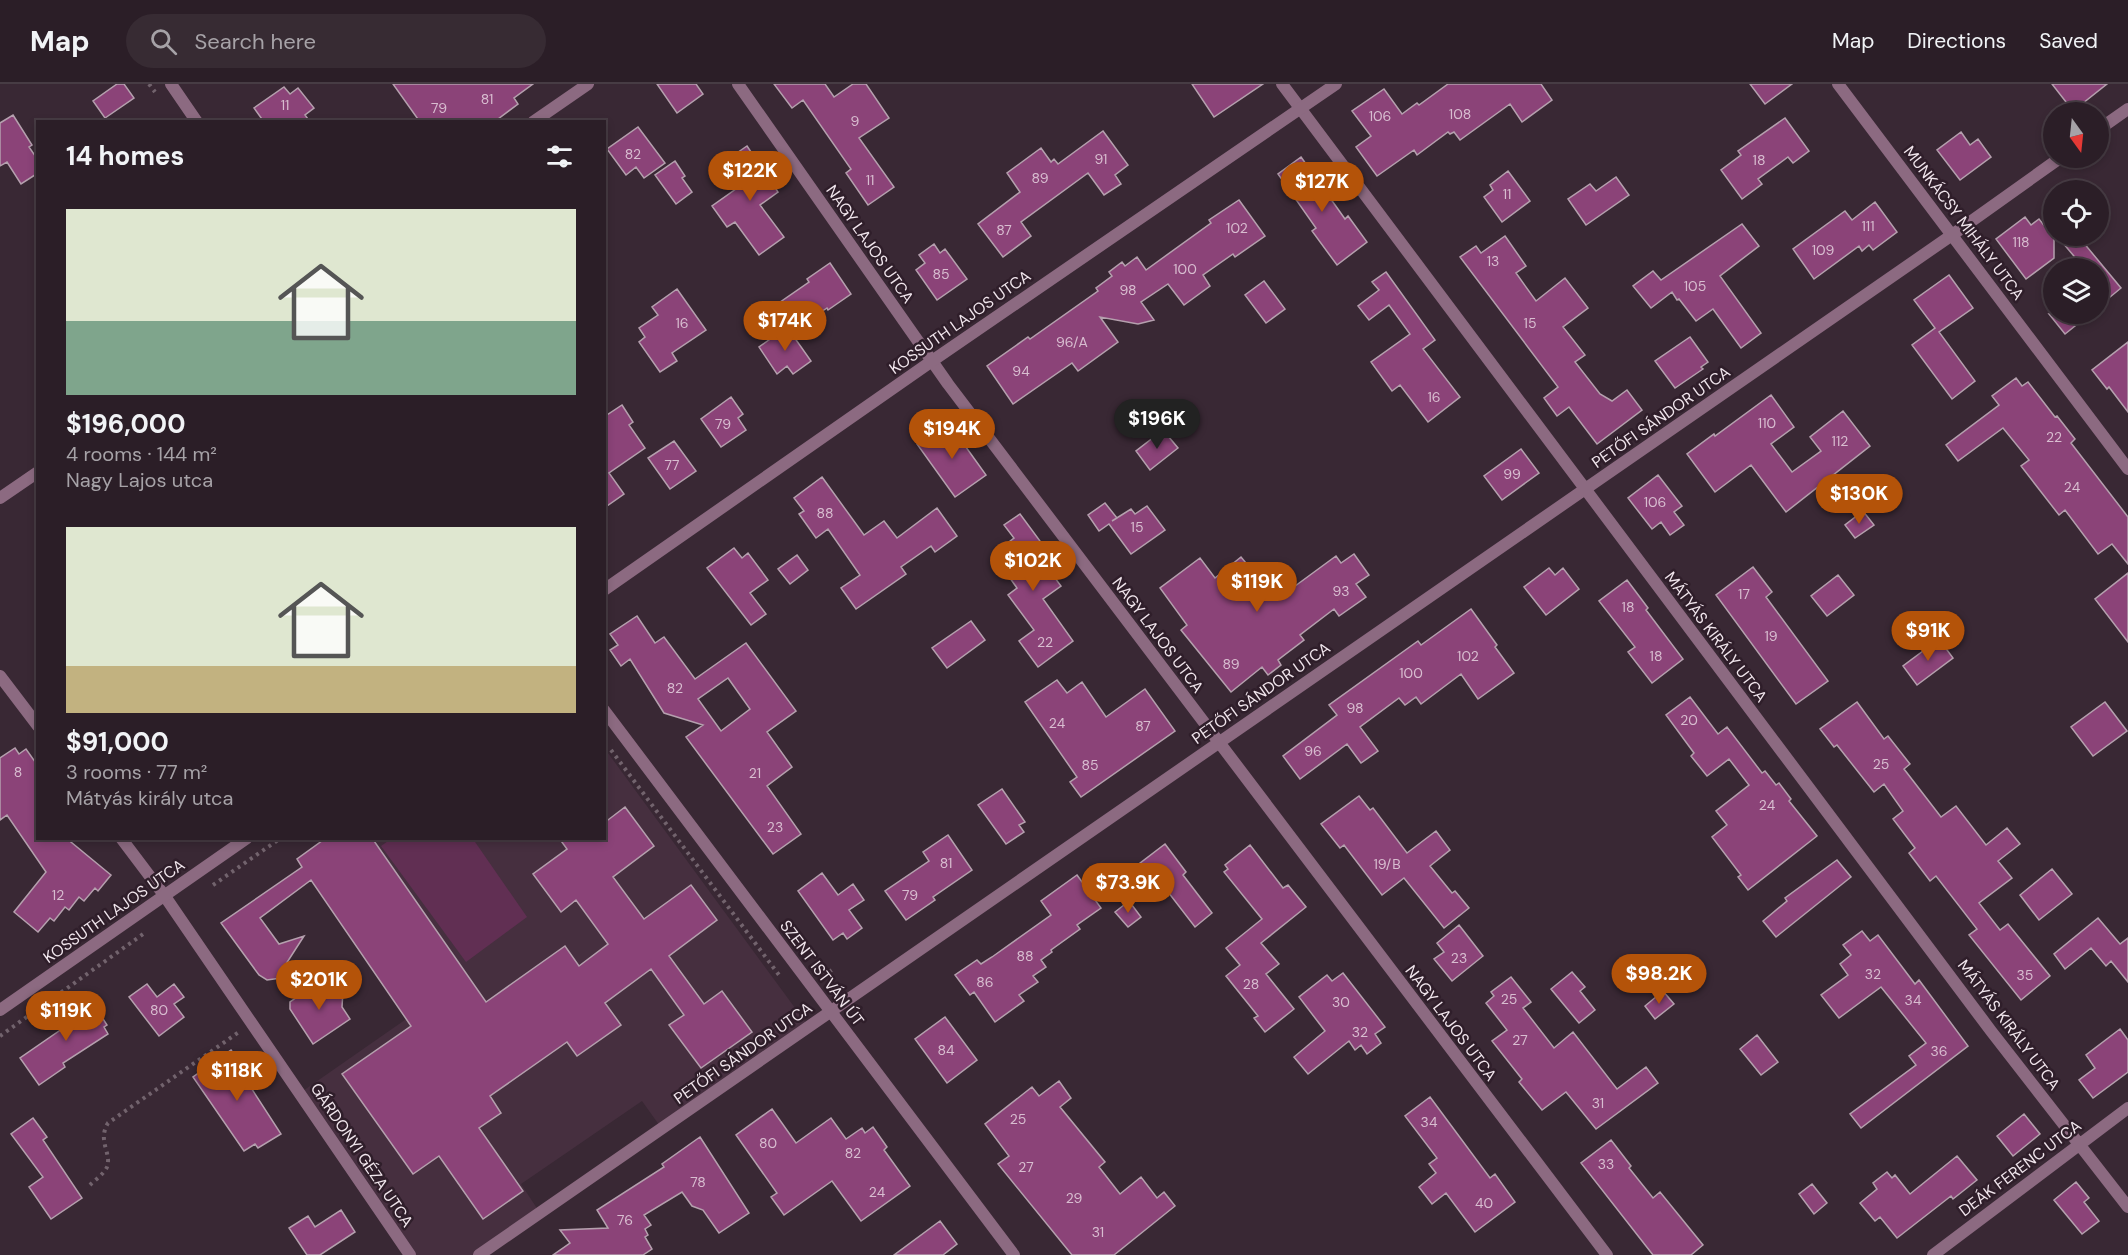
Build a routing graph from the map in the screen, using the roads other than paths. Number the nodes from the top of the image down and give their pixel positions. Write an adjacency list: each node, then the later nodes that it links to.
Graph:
1 (171, 84): 9 (street)
2 (588, 84): 10 (street)
3 (738, 84): 14 (street, NAGY LAJOS UTCA)
4 (1282, 84): 8 (street, MÁTYÁS KIRÁLY UTCA)
5 (1336, 84): 8 (street, KOSSUTH LAJOS UTCA)
6 (1838, 84): 13 (street, MUNKÁCSY MIHÁLY UTCA)
7 (2128, 109): 11 (street)
8 (1300, 110): 14 (street, KOSSUTH LAJOS UTCA); 17 (street, MÁTYÁS KIRÁLY UTCA)
9 (196, 120)
10 (536, 120)
11 (2109, 122)
12 (2046, 168): 13 (street, PETŐFI SÁNDOR UTCA)
13 (1952, 235): 15 (street, MUNKÁCSY MIHÁLY UTCA); 17 (street, PETŐFI SÁNDOR UTCA)
14 (932, 362): 19 (street, KOSSUTH LAJOS UTCA); 23 (street, NAGY LAJOS UTCA)
15 (2128, 469)
16 (36, 473): 18 (street)
17 (1585, 489): 23 (street, PETŐFI SÁNDOR UTCA); 30 (street, MÁTYÁS KIRÁLY UTCA)
18 (0, 498)
19 (606, 589)
20 (0, 676): 22 (street)
21 (606, 713): 28 (street, SZENT ISTVÁN ÚT)
22 (36, 723)
23 (1218, 742): 28 (street, PETŐFI SÁNDOR UTCA); 35 (street, NAGY LAJOS UTCA)
24 (122, 840): 26 (street, GÁRDONYI GÉZA UTCA)
25 (244, 840): 26 (street, KOSSUTH LAJOS UTCA)
26 (164, 896): 27 (street, KOSSUTH LAJOS UTCA); 32 (street, GÁRDONYI GÉZA UTCA)
27 (0, 1010)
28 (831, 1012): 33 (street, PETŐFI SÁNDOR UTCA); 34 (street, SZENT ISTVÁN ÚT)
29 (2128, 1108): 30 (street, DEÁK FERENC UTCA)
30 (2080, 1144): 31 (street, MÁTYÁS KIRÁLY UTCA); 36 (street, DEÁK FERENC UTCA)
31 (2128, 1207)
32 (410, 1255)
33 (479, 1255)
34 (1014, 1255)
35 (1607, 1255)
36 (1933, 1255)

